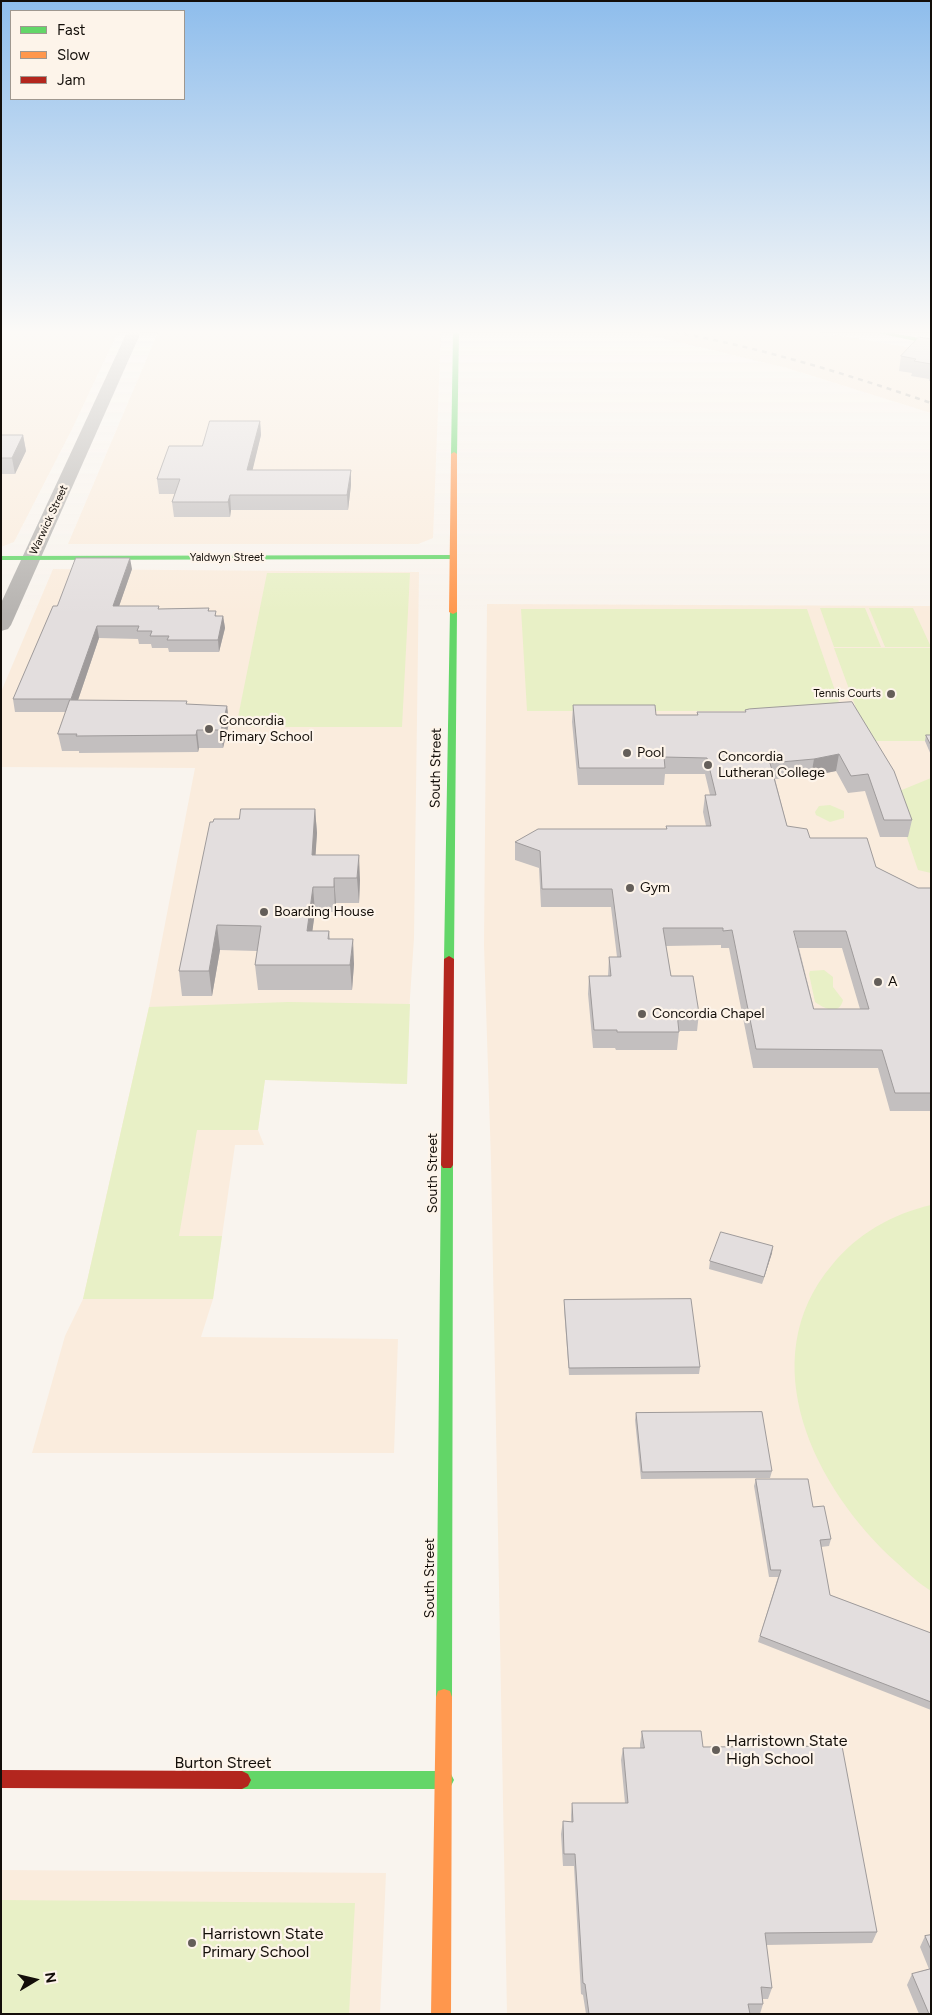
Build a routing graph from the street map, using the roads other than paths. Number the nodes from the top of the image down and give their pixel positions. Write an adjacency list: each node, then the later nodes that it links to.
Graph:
1 (92, 426): 5 (street, Warwick Street)
2 (455, 426): 3 (main road, South Street)
3 (453, 557): 5 (main road, Yaldwyn Street); 8 (main road, South Street)
4 (1, 558): 5 (main road, Yaldwyn Street)
5 (32, 558): 6 (street, Warwick Street)
6 (1, 626)
7 (1, 1779): 8 (main road, Burton Street)
8 (445, 1780): 9 (main road, South Street)
9 (441, 2014)

